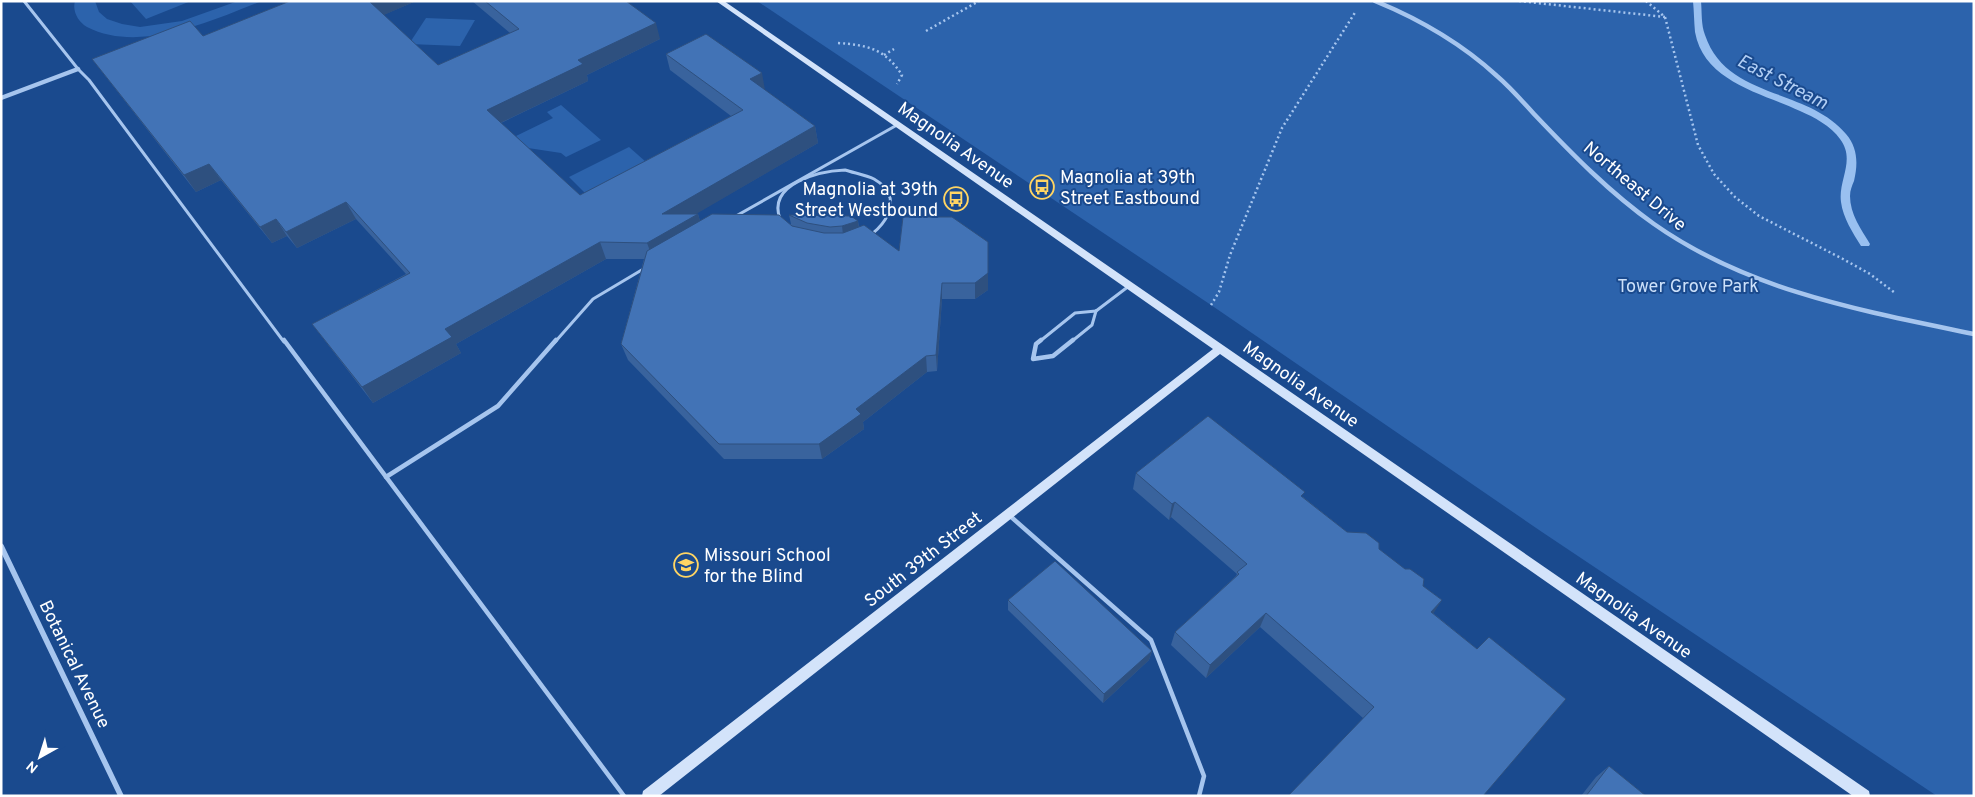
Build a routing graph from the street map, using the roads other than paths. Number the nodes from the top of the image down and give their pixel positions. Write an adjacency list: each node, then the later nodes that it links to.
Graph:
1 (24, 1): 4 (lane)
2 (719, 1): 6 (street, Magnolia Avenue)
3 (1375, 1): 12 (street, Northeast Drive)
4 (78, 69): 5 (street); 14 (lane)
5 (1, 98)
6 (897, 125): 7 (lane); 10 (street, Magnolia Avenue)
7 (804, 178): 7 (lane); 8 (lane)
8 (728, 220)
9 (652, 263): 14 (lane)
10 (1129, 286): 11 (lane); 13 (street, Magnolia Avenue)
11 (1096, 311): 11 (lane)
12 (1974, 334)
13 (1220, 349): 15 (street, South 39th Street); 21 (street, Magnolia Avenue)
14 (386, 477): 18 (lane)
15 (1008, 515): 19 (street, South 39th Street); 20 (lane)
16 (1, 546): 17 (street, Botanical Avenue)
17 (121, 796)
18 (624, 796)
19 (648, 796)
20 (1199, 796)
21 (1864, 796)

